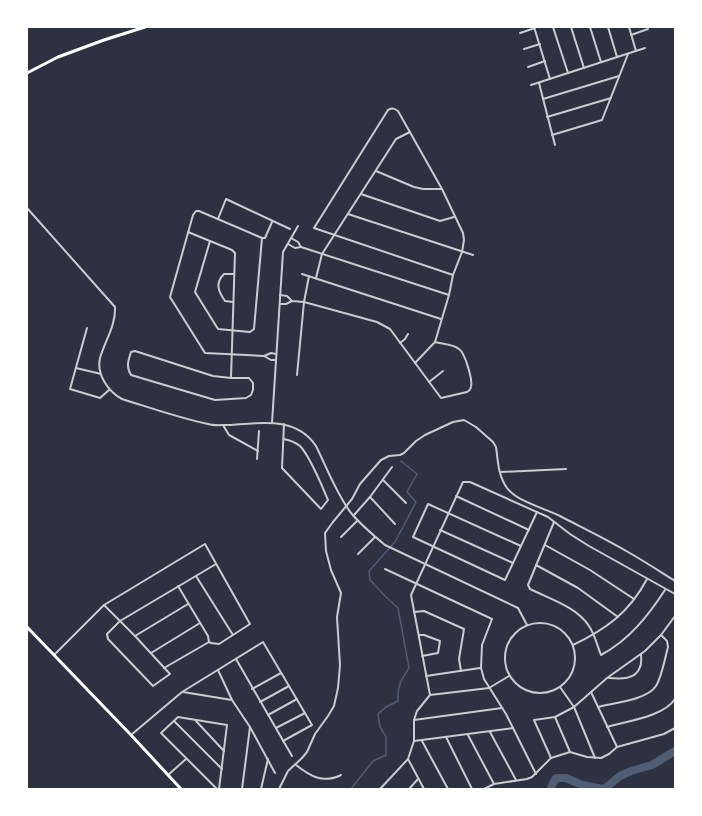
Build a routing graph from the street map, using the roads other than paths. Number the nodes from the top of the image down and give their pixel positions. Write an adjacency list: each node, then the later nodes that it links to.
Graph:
1 (145, 27): 21 (main road)
2 (553, 27): 22 (street)
3 (571, 27): 20 (street)
4 (590, 27): 18 (street)
5 (608, 27): 16 (street)
6 (629, 27): 10 (street)
7 (534, 28): 9 (street); 11 (street)
8 (648, 29): 10 (street)
9 (520, 32)
10 (631, 35): 14 (street)
11 (540, 44): 13 (street); 17 (street)
12 (645, 48): 14 (street)
13 (524, 49)
14 (636, 51): 15 (street)
15 (628, 54): 16 (street); 23 (street)
16 (617, 57): 18 (street)
17 (545, 61): 19 (street); 24 (street)
18 (602, 62): 20 (street)
19 (528, 67)
20 (584, 68): 22 (street)
21 (27, 73)
22 (568, 73): 24 (street)
23 (619, 76): 27 (street); 28 (street)
24 (550, 79): 25 (street)
25 (539, 82): 26 (street); 28 (street)
26 (531, 85)
27 (611, 98): 29 (street); 31 (street)
28 (543, 99): 29 (street)
29 (548, 117): 31 (street)
30 (410, 132): 33 (street); 34 (street); 44 (street)
31 (552, 135): 32 (street)
32 (555, 145)
33 (376, 171): 34 (street); 35 (street)
34 (442, 189): 38 (street)
35 (361, 194): 37 (street); 38 (street)
36 (27, 208): 77 (street)
37 (348, 214): 44 (street); 50 (street)
38 (454, 217): 50 (street)
39 (218, 219): 40 (street); 43 (street); 45 (street)
40 (272, 222): 42 (street); 45 (street)
41 (298, 226): 46 (street)
42 (290, 229)
43 (188, 232): 47 (street); 70 (street)
44 (335, 235): 51 (street); 55 (street)
45 (262, 238): 66 (street)
46 (291, 238): 48 (street); 49 (street)
47 (210, 241): 53 (street); 66 (street)
48 (288, 244): 49 (street); 58 (street)
49 (301, 247): 51 (street)
50 (462, 252): 52 (street); 55 (street)
51 (322, 254): 57 (street); 59 (street)
52 (473, 254)
53 (234, 274): 61 (street); 61 (street)
54 (302, 274): 56 (street)
55 (453, 275): 59 (street)
56 (309, 276): 57 (street); 62 (street)
57 (316, 278): 64 (street)
58 (280, 295): 60 (street); 63 (street)
59 (449, 295): 64 (street)
60 (292, 301): 62 (street); 63 (street)
61 (233, 302): 66 (street)
62 (304, 302): 69 (street); 78 (street)
63 (280, 304): 71 (street)
64 (441, 319): 68 (street)
65 (87, 328): 75 (street)
66 (232, 330): 70 (street)
67 (408, 334): 69 (street)
68 (435, 342): 74 (street); 80 (street)
69 (400, 343): 74 (street)
70 (231, 354): 72 (street); 79 (street)
71 (276, 354): 72 (street); 73 (street)
72 (264, 356): 73 (street)
73 (275, 360): 82 (street)
74 (415, 363): 80 (street)
75 (76, 368): 77 (street); 81 (street)
76 (443, 371): 80 (street)
77 (101, 374): 81 (street)
78 (297, 375)
79 (230, 378): 79 (street)
80 (429, 382)
81 (109, 390): 84 (street)
82 (272, 423): 83 (street); 84 (street)
83 (284, 424): 86 (street); 96 (street)
84 (223, 425): 87 (street)
85 (259, 431): 87 (street)
86 (283, 439): 86 (street)
87 (258, 451): 88 (street)
88 (257, 459)
89 (392, 467): 92 (street)
90 (566, 469): 91 (street)
91 (500, 472): 96 (street); 118 (street)
92 (383, 480): 94 (street); 95 (street)
93 (456, 496): 97 (street); 98 (street); 104 (street)
94 (370, 497): 99 (street); 102 (street)
95 (406, 503)
96 (347, 506): 99 (street); 195 (street)
97 (537, 512): 101 (street); 104 (street)
98 (448, 513): 103 (street); 108 (street); 109 (street)
99 (354, 516): 100 (street)
100 (358, 520): 105 (street); 106 (street)
101 (554, 522): 107 (street); 117 (street)
102 (395, 524)
103 (440, 530): 109 (street); 111 (street)
104 (529, 530): 108 (street)
105 (341, 537)
106 (375, 537): 110 (street); 113 (street)
107 (545, 545): 114 (street); 123 (street)
108 (521, 546): 111 (street)
109 (432, 547): 111 (street); 113 (street)
110 (358, 554)
111 (513, 563)
112 (216, 564): 116 (street); 125 (street); 134 (street)
113 (424, 565): 119 (street); 132 (street)
114 (536, 565): 128 (street); 135 (street)
115 (385, 569): 119 (street)
116 (196, 576): 120 (street); 134 (street)
117 (647, 579): 121 (street); 123 (street)
118 (675, 581)
119 (416, 583): 126 (street); 147 (street)
120 (178, 586): 124 (street); 130 (street)
121 (665, 590): 122 (street); 135 (street)
122 (675, 594)
123 (634, 599): 128 (street)
124 (188, 604): 131 (street); 137 (street)
125 (104, 606): 130 (street); 143 (street)
126 (414, 612): 138 (street); 149 (street)
127 (675, 616): 129 (street)
128 (618, 617): 135 (street)
129 (674, 619): 136 (street)
130 (120, 621): 137 (street); 146 (street)
131 (200, 623): 139 (street); 141 (street)
132 (527, 625): 140 (street); 152 (street)
133 (27, 627): 143 (main road)
134 (233, 635): 139 (street)
135 (594, 635): 140 (street)
136 (661, 635): 142 (street); 166 (street)
137 (136, 636): 141 (street)
138 (419, 636): 144 (street); 144 (street)
139 (209, 642): 146 (street)
140 (572, 645): 155 (street)
141 (151, 653): 146 (street)
142 (641, 654): 153 (street); 153 (street)
143 (54, 655): 181 (main road)
144 (422, 656): 151 (street)
145 (236, 659): 148 (street); 150 (street); 157 (street)
146 (164, 668)
147 (481, 668): 149 (street); 156 (street)
148 (218, 670): 158 (street); 162 (street)
149 (461, 671): 151 (street)
150 (282, 673): 154 (street); 157 (street)
151 (426, 676): 160 (street)
152 (509, 676): 155 (street); 156 (street)
153 (607, 678): 159 (street)
154 (289, 686): 161 (street); 164 (street)
155 (560, 687): 165 (street)
156 (489, 688): 160 (street); 167 (street)
157 (252, 689): 164 (street)
158 (182, 692): 162 (street); 181 (street)
159 (590, 692): 165 (street); 166 (street)
160 (430, 695): 172 (street)
161 (297, 699): 168 (street); 169 (street)
162 (232, 700): 174 (street)
163 (675, 700): 175 (street)
164 (260, 702): 169 (street)
165 (574, 707): 170 (street); 193 (street)
166 (598, 707): 175 (street)
167 (502, 708): 172 (street); 177 (street)
168 (305, 713): 176 (street); 183 (street)
169 (268, 715): 176 (street)
170 (555, 717): 188 (street); 192 (street)
171 (196, 720): 173 (street); 187 (street); 187 (street)
172 (414, 720): 185 (street)
173 (174, 721): 190 (street); 196 (street)
174 (250, 727): 191 (street); 206 (street)
175 (607, 727): 186 (street)
176 (276, 728): 183 (street)
177 (513, 728): 179 (street); 198 (street)
178 (675, 728): 186 (street)
179 (490, 732): 180 (street); 202 (street)
180 (468, 734): 182 (street); 203 (street)
181 (131, 735): 199 (main road)
182 (446, 737): 184 (street); 213 (street)
183 (283, 741): 189 (street)
184 (422, 741): 185 (street); 212 (street)
185 (414, 742): 194 (street)
186 (617, 747): 193 (street)
187 (224, 751): 196 (street)
188 (570, 752): 192 (street); 193 (street)
189 (292, 756)
190 (186, 758): 199 (street); 205 (street)
191 (268, 758): 197 (street); 207 (street)
192 (551, 758): 198 (street)
193 (595, 758)
194 (408, 759): 201 (street); 209 (street)
195 (296, 765): 200 (street); 208 (street)
196 (222, 769): 205 (street)
197 (275, 774)
198 (536, 774): 202 (street)
199 (168, 775): 204 (main road)
200 (341, 775)
201 (418, 779): 210 (street); 211 (street)
202 (516, 780): 203 (street)
203 (494, 784): 214 (street)
204 (181, 789)
205 (218, 789)
206 (242, 789)
207 (261, 789)
208 (279, 789)
209 (380, 789)
210 (409, 789)
211 (424, 789)
212 (448, 789)
213 (472, 789)
214 (484, 789)

